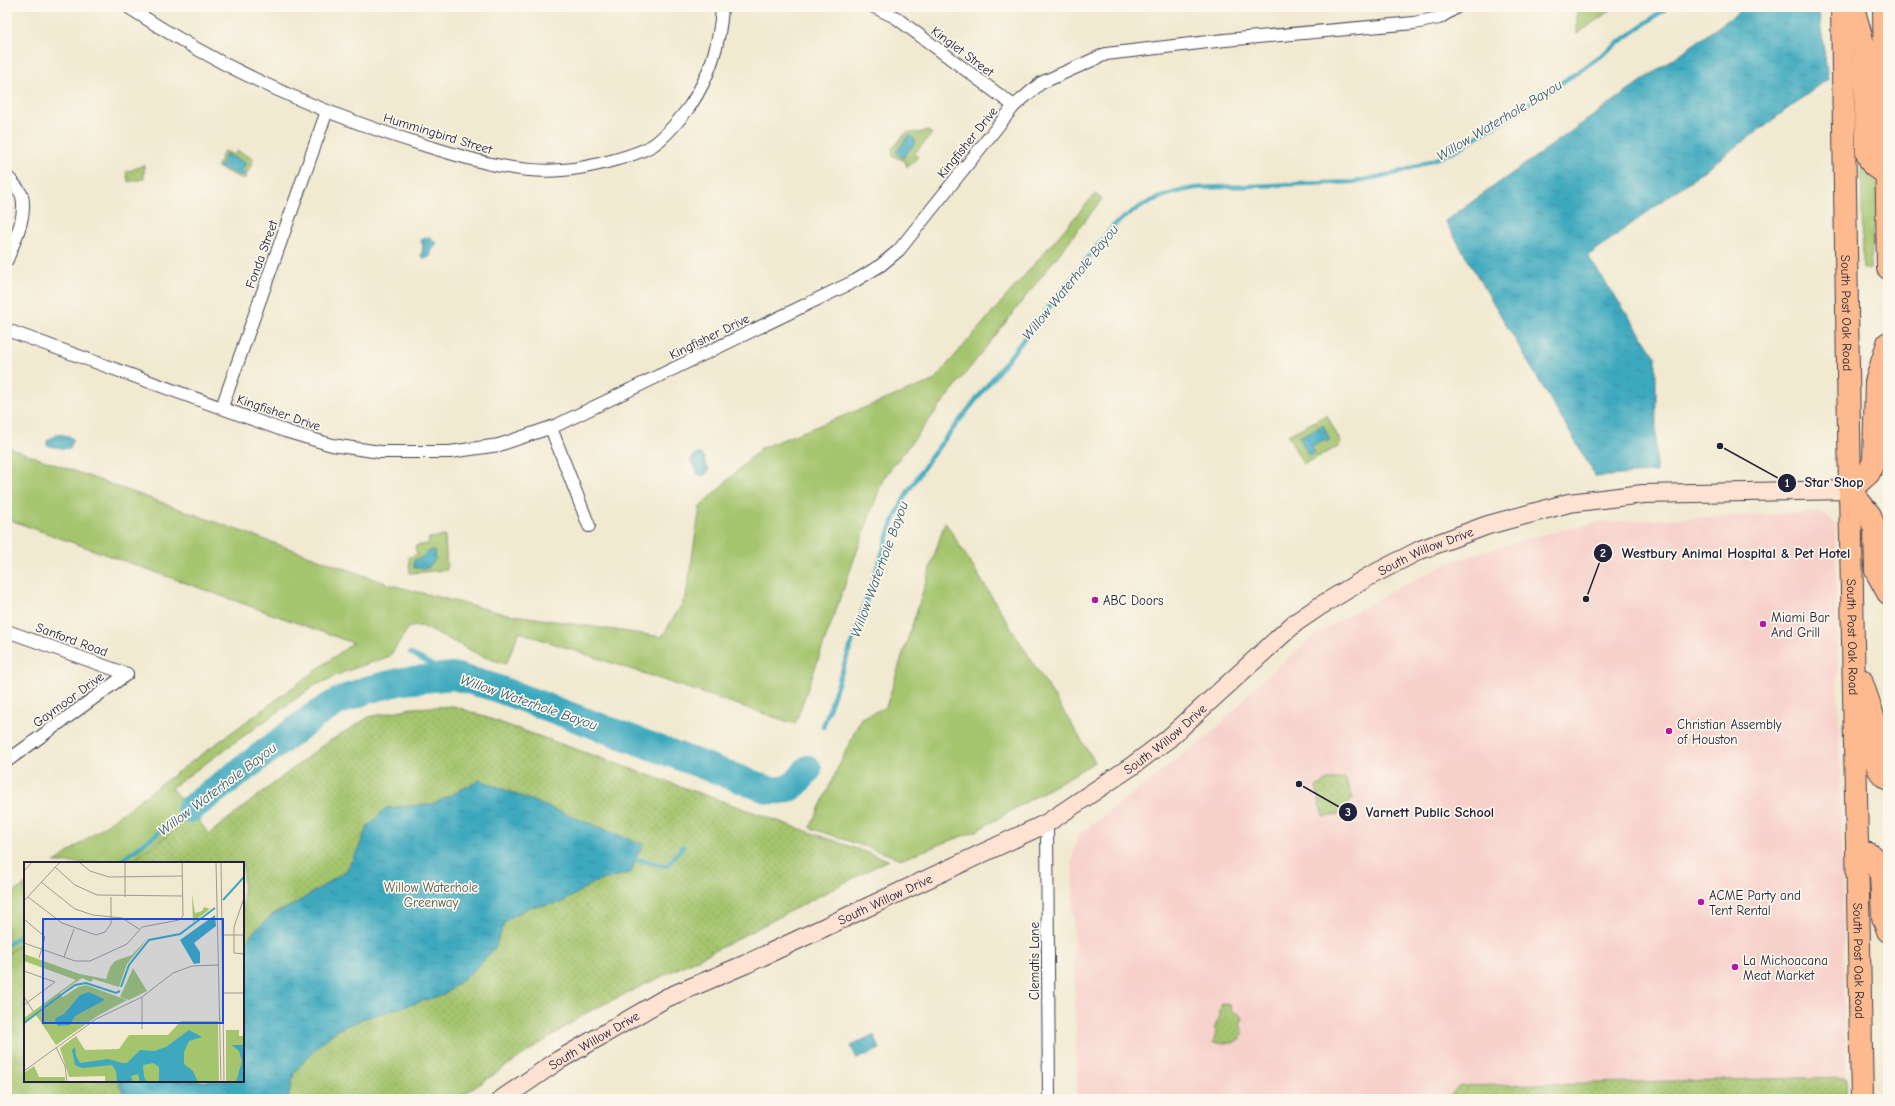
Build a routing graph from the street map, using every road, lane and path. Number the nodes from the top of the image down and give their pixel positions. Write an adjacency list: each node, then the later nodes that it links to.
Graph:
1 (128, 7): 9 (street, Hummingbird Street)
2 (722, 7): 9 (street, Hummingbird Street)
3 (874, 7): 8 (street, Kinglet Street)
4 (1842, 7): 18 (highway, South Post Oak Road)
5 (1853, 7): 10 (highway)
6 (1884, 7): 10 (highway)
7 (1457, 8): 8 (street, Kingfisher Drive)
8 (1014, 106): 17 (street, Kingfisher Drive)
9 (328, 111): 16 (street, Fonda Street)
10 (1887, 172): 13 (highway)
11 (7, 176): 12 (street)
12 (7, 260)
13 (1888, 268)
14 (7, 330): 16 (street, Kingfisher Drive)
15 (1888, 344): 18 (highway)
16 (222, 407): 17 (street, Kingfisher Drive)
17 (551, 428): 19 (street)
18 (1850, 490): 20 (highway); 22 (highway, South Post Oak Road); 26 (street, South Willow Drive)
19 (589, 526)
20 (1888, 593)
21 (7, 631): 23 (street, Sanford Road)
22 (1854, 658): 25 (highway); 27 (highway, South Post Oak Road)
23 (127, 674): 24 (street, Gaymoor Drive)
24 (7, 761)
25 (1888, 779)
26 (1047, 823): 29 (street, South Willow Drive); 30 (street, Clematis Lane)
27 (1857, 850): 28 (highway); 31 (highway, South Post Oak Road)
28 (1888, 931)
29 (502, 1099)
30 (1049, 1099)
31 (1862, 1099)

